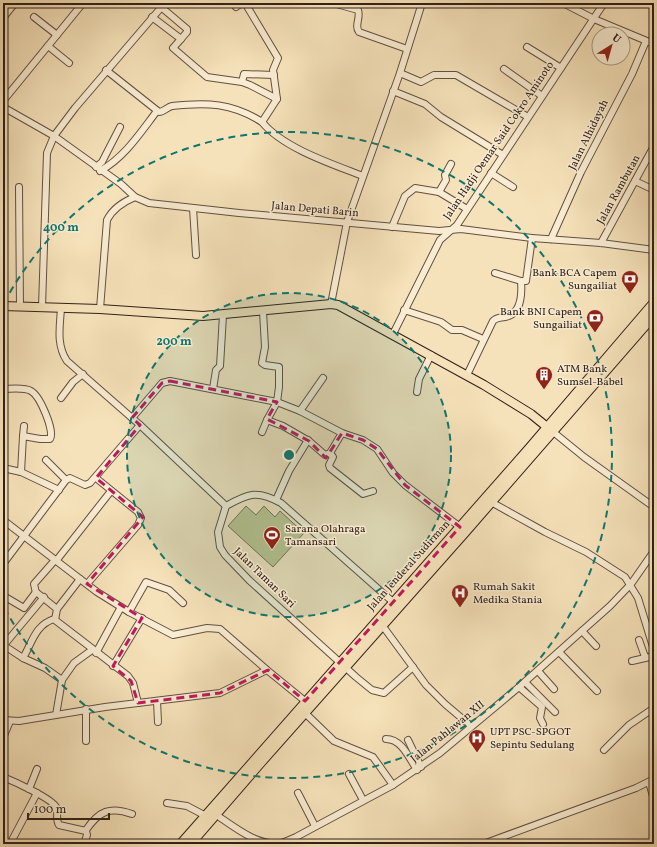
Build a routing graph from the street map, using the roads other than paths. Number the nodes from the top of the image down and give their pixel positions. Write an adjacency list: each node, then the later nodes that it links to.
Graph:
1 (15, 3): 12 (street)
2 (83, 3): 14 (street)
3 (233, 3): 4 (street)
4 (244, 3): 26 (street)
5 (333, 3): 20 (street)
6 (422, 3): 20 (street)
7 (563, 3): 13 (street)
8 (604, 3): 13 (street, Jalan Hadji Oemar Said Cokro Aminoto)
9 (163, 5): 11 (street); 15 (street)
10 (34, 17): 14 (street)
11 (152, 17): 15 (street); 24 (street)
12 (3, 18)
13 (594, 19): 16 (street); 22 (street, Jalan Hadji Oemar Said Cokro Aminoto)
14 (57, 35): 18 (street)
15 (181, 39): 27 (street)
16 (646, 41): 17 (street); 57 (street, Jalan Alhidayah)
17 (654, 44)
18 (48, 46): 21 (street); 31 (street)
19 (527, 47): 22 (street)
20 (407, 48): 25 (street)
21 (69, 63)
22 (561, 68): 29 (street, Jalan Hadji Oemar Said Cokro Aminoto)
23 (504, 69): 29 (street)
24 (106, 70): 33 (street); 38 (street)
25 (400, 73): 28 (street); 35 (street)
26 (274, 76): 27 (street); 30 (street)
27 (242, 82): 30 (street)
28 (393, 91): 40 (street); 44 (street)
29 (542, 96): 35 (street, Jalan Hadji Oemar Said Cokro Aminoto)
30 (277, 100): 36 (street)
31 (3, 101)
32 (5, 108): 34 (street); 38 (street, Jalan Depati Barin)
33 (157, 111): 36 (street); 42 (street)
34 (3, 116)
35 (528, 117): 40 (street, Jalan Hadji Oemar Said Cokro Aminoto)
36 (262, 122): 44 (street)
37 (120, 127): 42 (street)
38 (54, 136): 42 (street, Jalan Depati Barin); 67 (street)
39 (653, 149): 45 (street, Jalan Rambutan)
40 (502, 156): 43 (street, Jalan Hadji Oemar Said Cokro Aminoto)
41 (451, 164): 49 (street)
42 (100, 169): 50 (street, Jalan Depati Barin)
43 (491, 172): 47 (street); 52 (street, Jalan Hadji Oemar Said Cokro Aminoto)
44 (363, 176): 53 (street)
45 (635, 181): 48 (street); 58 (street, Jalan Rambutan)
46 (19, 187): 66 (street)
47 (513, 187)
48 (654, 190)
49 (439, 192): 52 (street); 54 (street)
50 (135, 197): 51 (street, Jalan Depati Barin); 69 (street)
51 (193, 208): 53 (street, Jalan Depati Barin); 60 (street)
52 (467, 209): 55 (street, Jalan Hadji Oemar Said Cokro Aminoto)
53 (347, 222): 54 (street, Jalan Depati Barin); 64 (street)
54 (392, 227): 55 (street, Jalan Depati Barin)
55 (450, 230): 56 (street, Jalan Depati Barin); 70 (street, Jalan Hadji Oemar Said Cokro Aminoto)
56 (532, 238): 57 (street, Jalan Depati Barin); 62 (street)
57 (551, 239): 58 (street, Jalan Depati Barin)
58 (601, 243): 59 (street, Jalan Depati Barin)
59 (654, 250)
60 (196, 255)
61 (495, 273): 62 (street)
62 (521, 281): 75 (street)
63 (654, 303): 90 (highway, Jalan Jenderal Sudirman)
64 (331, 304): 71 (main road); 74 (main road)
65 (3, 306): 66 (main road)
66 (20, 307): 67 (main road)
67 (42, 307): 68 (main road)
68 (61, 308): 69 (main road); 77 (street)
69 (100, 309): 73 (main road)
70 (404, 310): 74 (street, Jalan Hadji Oemar Said Cokro Aminoto); 75 (street)
71 (263, 311): 73 (main road); 84 (street)
72 (654, 315): 90 (highway, Jalan Jenderal Sudirman)
73 (223, 316): 81 (street)
74 (393, 334): 76 (main road)
75 (483, 339): 78 (street)
76 (431, 355): 78 (main road); 82 (street)
77 (83, 374): 83 (street); 86 (street)
78 (467, 375): 90 (main road)
79 (323, 378): 85 (street)
80 (3, 389): 93 (street)
81 (213, 389): 84 (street); 86 (street)
82 (417, 392)
83 (61, 398)
84 (277, 402): 85 (street); 87 (street)
85 (300, 411): 92 (street)
86 (132, 418): 88 (street)
87 (267, 420): 91 (street); 94 (street)
88 (140, 425): 99 (street); 106 (street)
89 (24, 426): 93 (street)
90 (550, 429): 105 (highway, Jalan Jenderal Sudirman); 107 (street); 109 (highway, Jalan Jenderal Sudirman)
91 (262, 432)
92 (342, 433): 95 (street); 109 (street)
93 (23, 436): 98 (street)
94 (308, 440): 95 (street); 104 (street)
95 (330, 453): 102 (street)
96 (46, 460): 100 (street)
97 (3, 468): 98 (street)
98 (21, 472): 101 (street)
99 (96, 478): 100 (street); 103 (street)
100 (66, 480): 101 (street)
101 (59, 490): 110 (street)
102 (373, 491)
103 (111, 492): 112 (street); 115 (street)
104 (276, 500): 106 (street); 120 (street)
105 (491, 502): 116 (street); 127 (highway, Jalan Jenderal Sudirman)
106 (226, 506): 139 (street, Jalan Taman Sari)
107 (654, 507)
108 (3, 520): 110 (street)
109 (460, 527): 120 (highway, Jalan Jenderal Sudirman)
110 (24, 537): 112 (street); 113 (street)
111 (654, 551): 116 (street, Jalan Pahlawan XII)
112 (55, 560): 114 (street); 117 (street)
113 (4, 561)
114 (80, 579): 115 (street); 123 (street)
115 (87, 584): 122 (street)
116 (631, 584): 128 (street, Jalan Pahlawan XII); 132 (street)
117 (36, 593): 118 (street); 119 (street)
118 (44, 597): 123 (street); 130 (street)
119 (7, 598)
120 (393, 602): 139 (highway, Jalan Jenderal Sudirman)
121 (183, 603): 124 (street)
122 (121, 607): 124 (street); 133 (street)
123 (57, 609): 126 (street)
124 (128, 612): 125 (street)
125 (142, 618): 140 (street); 142 (street)
126 (54, 619): 133 (street); 137 (street)
127 (382, 625): 139 (highway, Jalan Jenderal Sudirman); 141 (street)
128 (582, 631): 131 (street); 134 (street, Jalan Pahlawan XII)
129 (639, 640): 136 (street)
130 (3, 645): 137 (street)
131 (596, 646)
132 (654, 650)
133 (94, 651): 140 (street); 144 (street)
134 (559, 652): 143 (street, Jalan Pahlawan XII); 148 (street)
135 (654, 656): 136 (street)
136 (644, 657): 138 (street)
137 (23, 658): 144 (street)
138 (632, 661)
139 (343, 665): 141 (street, Jalan Taman Sari); 150 (highway, Jalan Jenderal Sudirman); 155 (highway, Jalan Jenderal Sudirman)
140 (113, 666): 151 (street)
141 (413, 667): 160 (street)
142 (267, 670): 149 (street); 150 (street)
143 (538, 671): 145 (street, Jalan Pahlawan XII); 147 (street)
144 (62, 680): 156 (street)
145 (525, 682): 146 (street, Jalan Pahlawan XII); 154 (street)
146 (519, 687): 159 (street); 160 (street, Jalan Pahlawan XII)
147 (554, 689)
148 (597, 691)
149 (157, 701): 151 (street); 158 (street)
150 (305, 701): 180 (highway, Jalan Jenderal Sudirman)
151 (138, 703): 153 (street)
152 (654, 708): 165 (street)
153 (86, 709): 156 (street); 164 (street)
154 (555, 712)
155 (305, 713): 171 (street); 179 (highway, Jalan Jenderal Sudirman)
156 (56, 715): 157 (street)
157 (6, 721): 161 (street)
158 (158, 722)
159 (544, 724)
160 (471, 726): 167 (street, Jalan Pahlawan XII)
161 (3, 738)
162 (386, 739): 167 (street)
163 (408, 740): 167 (street)
164 (86, 741)
165 (604, 750)
166 (37, 768): 172 (street)
167 (419, 768): 171 (street, Jalan Pahlawan XII)
168 (349, 774): 175 (street)
169 (3, 777): 172 (street)
170 (651, 781): 176 (street); 187 (street)
171 (393, 785): 175 (street, Jalan Pahlawan XII)
172 (29, 789): 173 (street)
173 (37, 793): 182 (street); 184 (street)
174 (298, 793): 181 (street)
175 (363, 800): 181 (street, Jalan Pahlawan XII)
176 (654, 800)
177 (167, 802): 180 (street)
178 (132, 814): 182 (street)
179 (216, 814): 183 (highway, Jalan Jenderal Sudirman); 186 (street, Jalan Pahlawan XII)
180 (206, 816): 183 (highway, Jalan Jenderal Sudirman)
181 (315, 826): 186 (street, Jalan Pahlawan XII)
182 (86, 830): 185 (street)
183 (186, 843)
184 (10, 844)
185 (84, 844)
186 (281, 844)
187 (483, 844)

